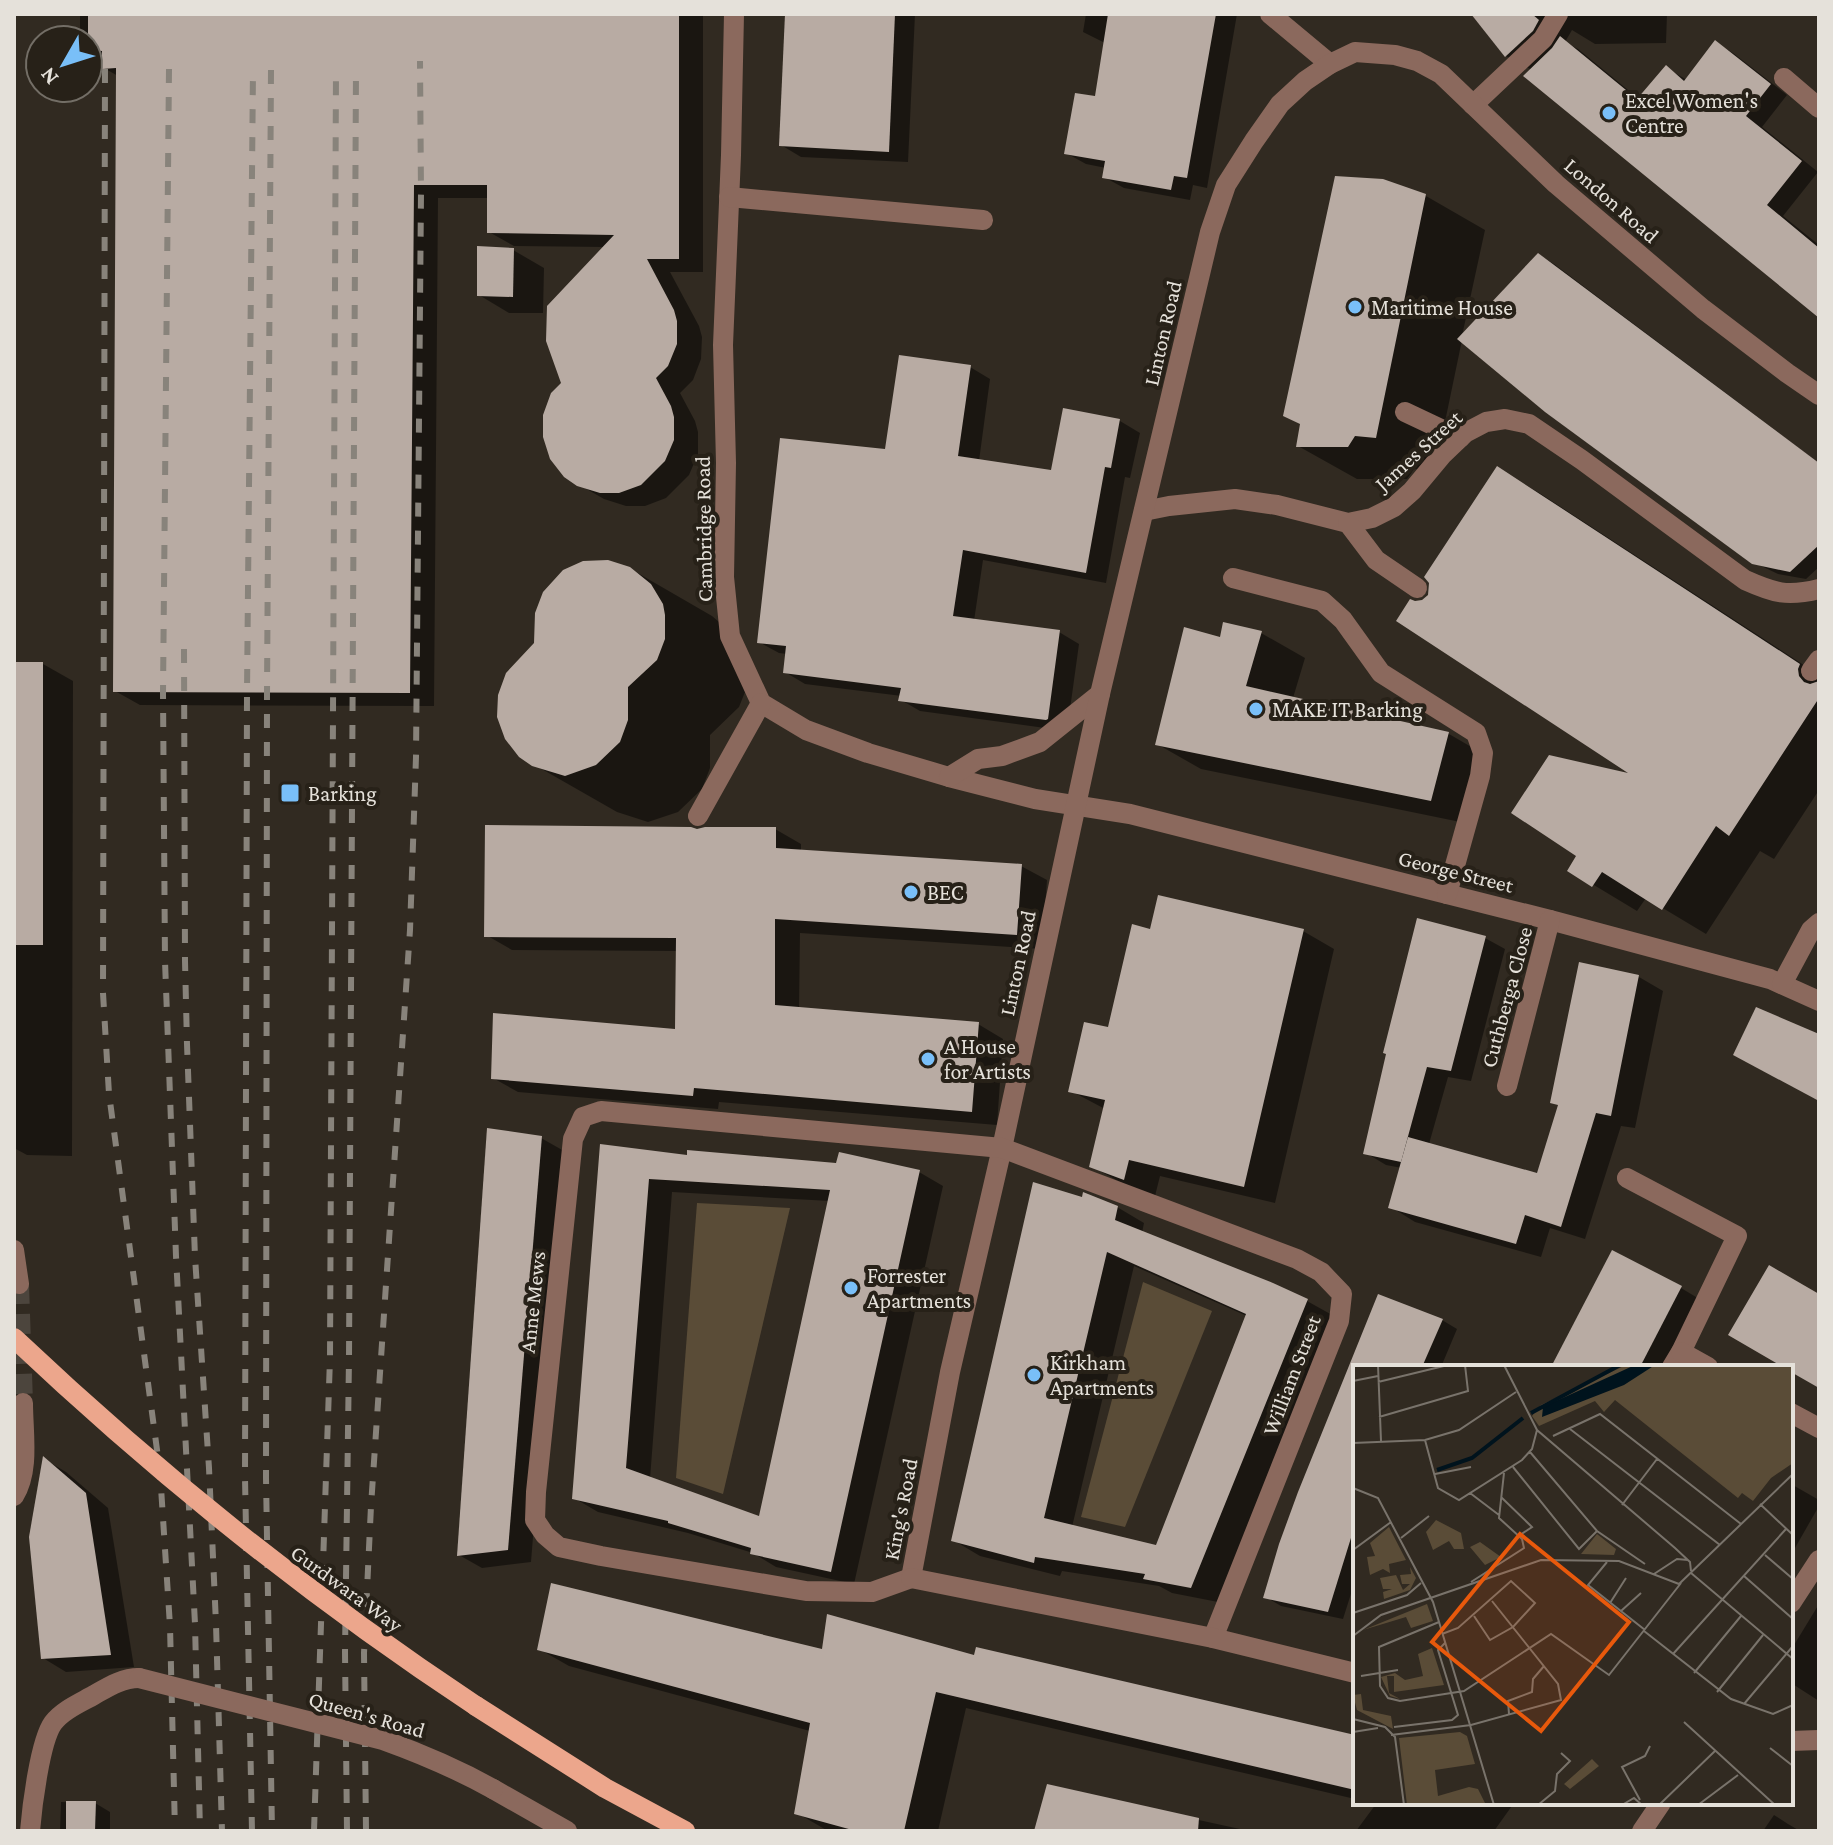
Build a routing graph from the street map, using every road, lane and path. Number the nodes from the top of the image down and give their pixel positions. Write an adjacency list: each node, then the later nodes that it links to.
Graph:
1 (734, 14): 9 (street, Cambridge Road)
2 (1270, 14): 5 (street)
3 (1558, 14): 7 (street)
4 (1371, 53): 5 (street, Linton Road); 7 (street, London Road)
5 (1330, 64): 14 (street, Linton Road)
6 (1784, 78): 8 (street)
7 (1473, 105): 11 (street, London Road)
8 (1819, 108)
9 (729, 197): 10 (street); 20 (street, Cambridge Road)
10 (983, 220)
11 (1818, 392)
12 (1405, 412): 13 (street)
13 (1460, 438): 15 (street, James Street); 18 (street, James Street)
14 (1144, 511): 15 (street); 19 (street, Linton Road)
15 (1348, 523): 17 (street)
16 (1233, 578): 24 (street)
17 (1417, 588)
18 (1819, 589)
19 (1100, 694): 21 (street); 22 (street, Linton Road)
20 (761, 703): 21 (street); 23 (street)
21 (949, 777): 22 (street)
22 (1077, 805): 24 (street, George Street); 30 (street, Linton Road)
23 (698, 816)
24 (1447, 894): 25 (street, George Street)
25 (1550, 920): 27 (street, George Street); 29 (street, Cuthberga Close)
26 (1819, 923): 27 (street)
27 (1782, 984): 28 (street, George Street)
28 (1819, 1001)
29 (1507, 1086)
30 (1002, 1148): 42 (street, King's Road); 42 (street, Anne Mews); 44 (street, William Street)
31 (1627, 1178): 35 (street)
32 (14, 1250): 33 (street)
33 (19, 1284)
34 (14, 1338): 53 (main road, Gurdwara Way, bridge)
35 (1677, 1360): 36 (street)
36 (1699, 1365)
37 (20, 1408): 40 (street)
38 (1793, 1414): 39 (street)
39 (1819, 1428)
40 (14, 1496)
41 (1819, 1560): 43 (street)
42 (911, 1578): 44 (street, King's Road)
43 (1793, 1600)
44 (1213, 1638): 45 (street)
45 (1353, 1673)
46 (1819, 1740): 47 (street)
47 (1793, 1741)
48 (1654, 1805): 54 (street)
49 (14, 1825): 50 (street)
50 (17, 1831)
51 (30, 1831): 52 (street, Queen's Road, bridge)
52 (567, 1831)
53 (685, 1831)
54 (1642, 1831)

